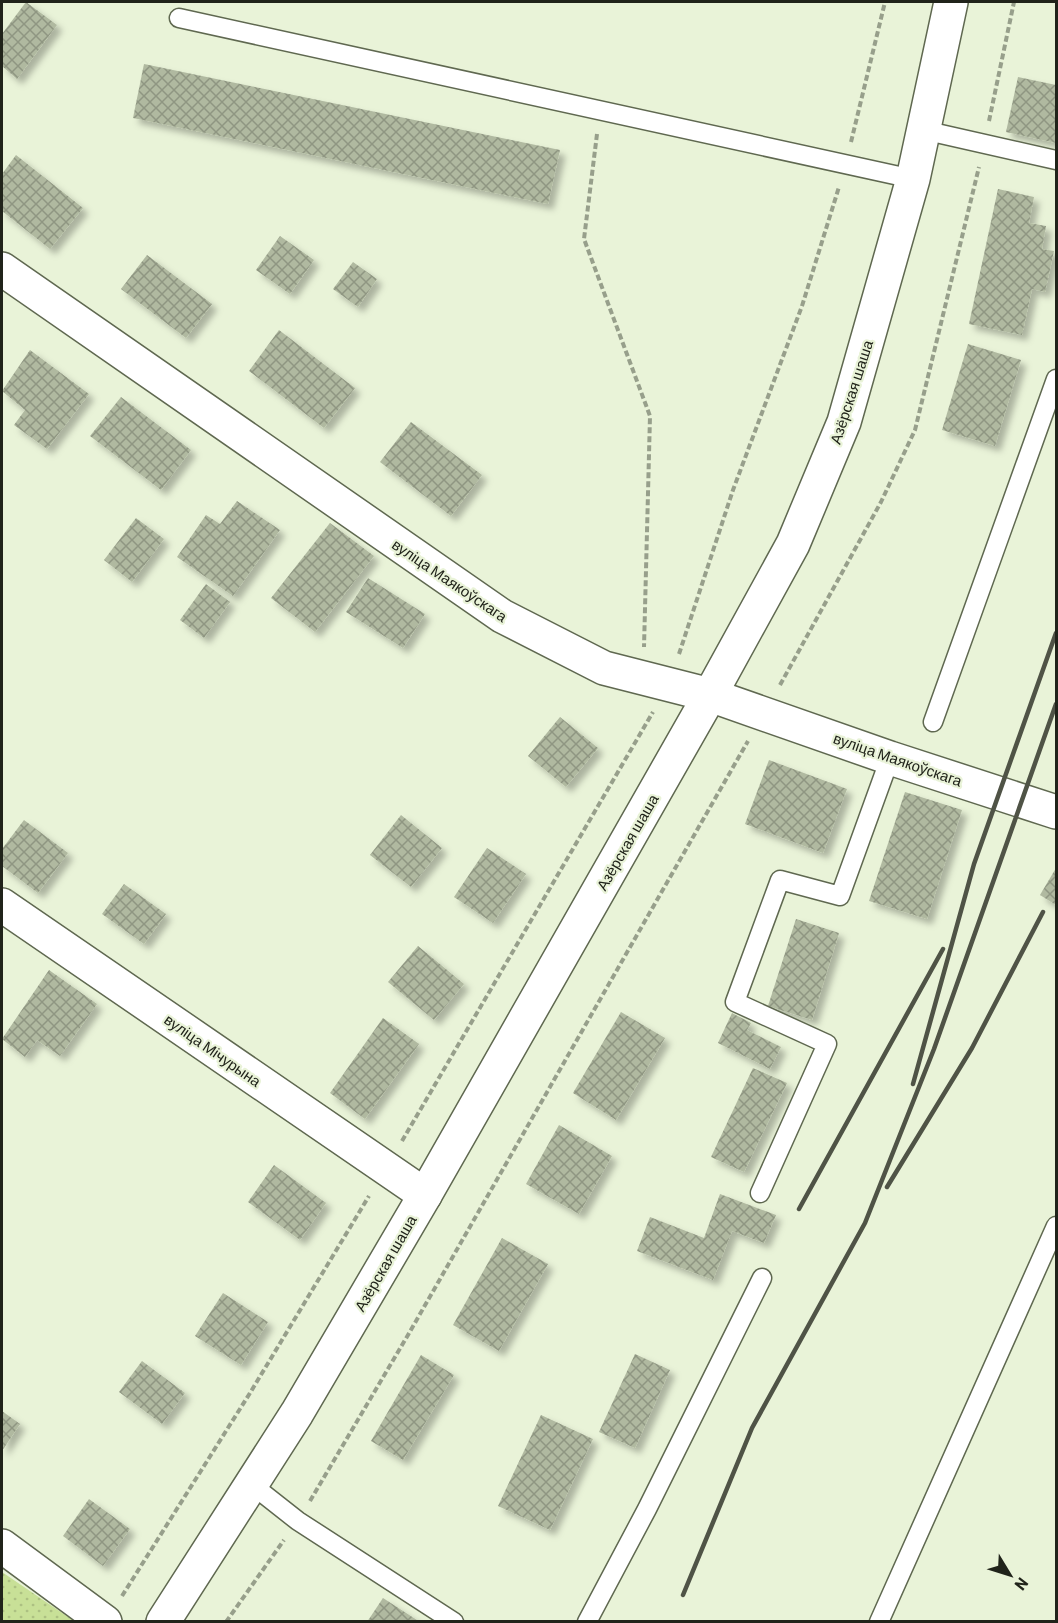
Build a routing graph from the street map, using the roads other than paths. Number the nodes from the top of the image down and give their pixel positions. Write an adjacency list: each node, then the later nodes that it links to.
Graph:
1 (951, 2): 3 (street, Азёрская шаша)
2 (179, 18): 5 (lane)
3 (923, 130): 4 (lane); 5 (street, Азёрская шаша)
4 (1056, 160)
5 (913, 179): 8 (street, Азёрская шаша)
6 (2, 269): 8 (street, вуліца Маякоўскага)
7 (1056, 379): 9 (lane)
8 (710, 695): 10 (street, вуліца Маякоўскага); 14 (street, Азёрская шаша)
9 (933, 722)
10 (890, 758): 11 (street, вуліца Маякоўскага); 13 (lane)
11 (1056, 812)
12 (2, 905): 14 (street, вуліца Мічурына)
13 (760, 1193)
14 (424, 1196): 17 (street, Азёрская шаша)
15 (1056, 1226): 23 (lane)
16 (762, 1278): 22 (lane)
17 (251, 1484): 20 (street, Азёрская шаша); 21 (lane)
18 (2, 1546): 19 (street)
19 (112, 1612)
20 (167, 1620)
21 (454, 1622)
22 (587, 1622)
23 (879, 1622)

